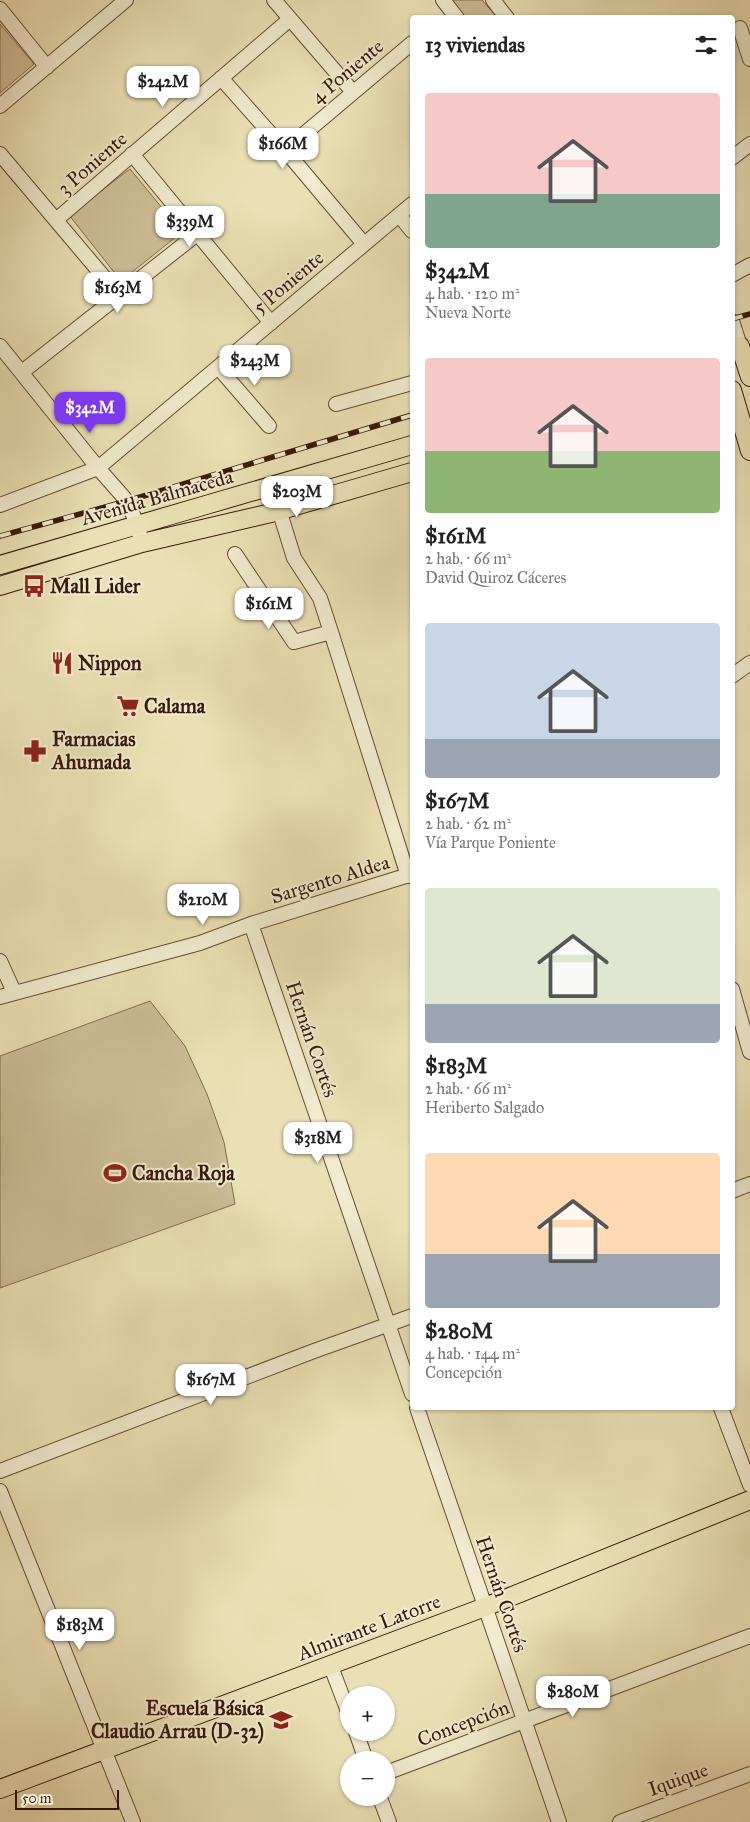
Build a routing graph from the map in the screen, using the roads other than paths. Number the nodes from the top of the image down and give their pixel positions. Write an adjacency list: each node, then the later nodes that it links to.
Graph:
1 (126, 0): 10 (street)
2 (274, 0): 6 (street)
3 (492, 0): 5 (street)
4 (0, 9): 10 (street)
5 (504, 15)
6 (290, 19): 11 (street, 3 Poniente); 12 (street)
7 (743, 28): 9 (street)
8 (410, 45): 12 (street, 4 Poniente)
9 (750, 60)
10 (48, 66): 13 (street)
11 (222, 78): 15 (street); 17 (street, 3 Poniente)
12 (353, 92): 15 (street, 4 Poniente)
13 (0, 106)
14 (750, 144): 18 (street)
15 (286, 150): 24 (street)
16 (0, 154): 21 (street)
17 (132, 154): 21 (street, 3 Poniente); 23 (street)
18 (735, 156)
19 (410, 206): 20 (street, 5 Poniente)
20 (399, 215): 22 (street); 24 (street, 5 Poniente)
21 (56, 220): 27 (street)
22 (410, 229)
23 (197, 234): 27 (street); 28 (street)
24 (364, 244): 28 (street, 5 Poniente)
25 (750, 265): 26 (street)
26 (735, 273)
27 (119, 294): 33 (street)
28 (271, 323): 32 (street, 5 Poniente)
29 (735, 329): 31 (street)
30 (0, 346): 33 (street)
31 (741, 346): 34 (main road)
32 (218, 367): 38 (street); 41 (street, 5 Poniente)
33 (22, 372): 41 (street)
34 (745, 373)
35 (410, 384): 37 (street)
36 (735, 400): 40 (main road)
37 (336, 404)
38 (269, 426)
39 (410, 446): 43 (main road, Avenida Balmaceda)
40 (750, 451)
41 (98, 468): 44 (street, 5 Poniente); 46 (street)
42 (410, 473): 45 (main road, Avenida Balmaceda)
43 (272, 487): 45 (street); 46 (main road, Avenida Balmaceda)
44 (0, 505)
45 (280, 511): 47 (main road, Avenida Balmaceda); 51 (street)
46 (137, 524): 47 (street); 49 (main road, Avenida Balmaceda)
47 (142, 543): 50 (main road, Avenida Balmaceda)
48 (235, 554): 51 (street)
49 (0, 565)
50 (0, 586)
51 (332, 632): 54 (street)
52 (750, 663): 53 (street)
53 (735, 674)
54 (410, 875): 55 (street, Sargento Aldea)
55 (251, 924): 57 (street, Sargento Aldea); 63 (street, Hernán Cortés)
56 (0, 961): 57 (street)
57 (4, 993)
58 (735, 1000): 59 (street)
59 (750, 1052)
60 (750, 1184): 61 (street)
61 (735, 1190)
62 (410, 1317): 63 (street)
63 (388, 1324): 64 (street, Hernán Cortés); 67 (street)
64 (410, 1388)
65 (418, 1410): 71 (street, Hernán Cortés)
66 (722, 1410): 68 (street)
67 (0, 1471)
68 (750, 1485)
69 (0, 1491): 76 (street)
70 (750, 1500): 71 (main road, Almirante Latorre)
71 (485, 1606): 73 (main road, Almirante Latorre); 75 (street, Hernán Cortés)
72 (750, 1636): 75 (street, Concepción)
73 (330, 1664): 74 (street); 76 (main road, Almirante Latorre)
74 (340, 1690)
75 (525, 1721): 77 (street, Concepción); 83 (street, Hernán Cortés)
76 (104, 1750): 79 (main road, Almirante Latorre); 81 (street)
77 (395, 1771)
78 (750, 1774): 84 (street, Iquique)
79 (0, 1789)
80 (383, 1806): 82 (street)
81 (133, 1822)
82 (389, 1822)
83 (559, 1822)
84 (620, 1822)

